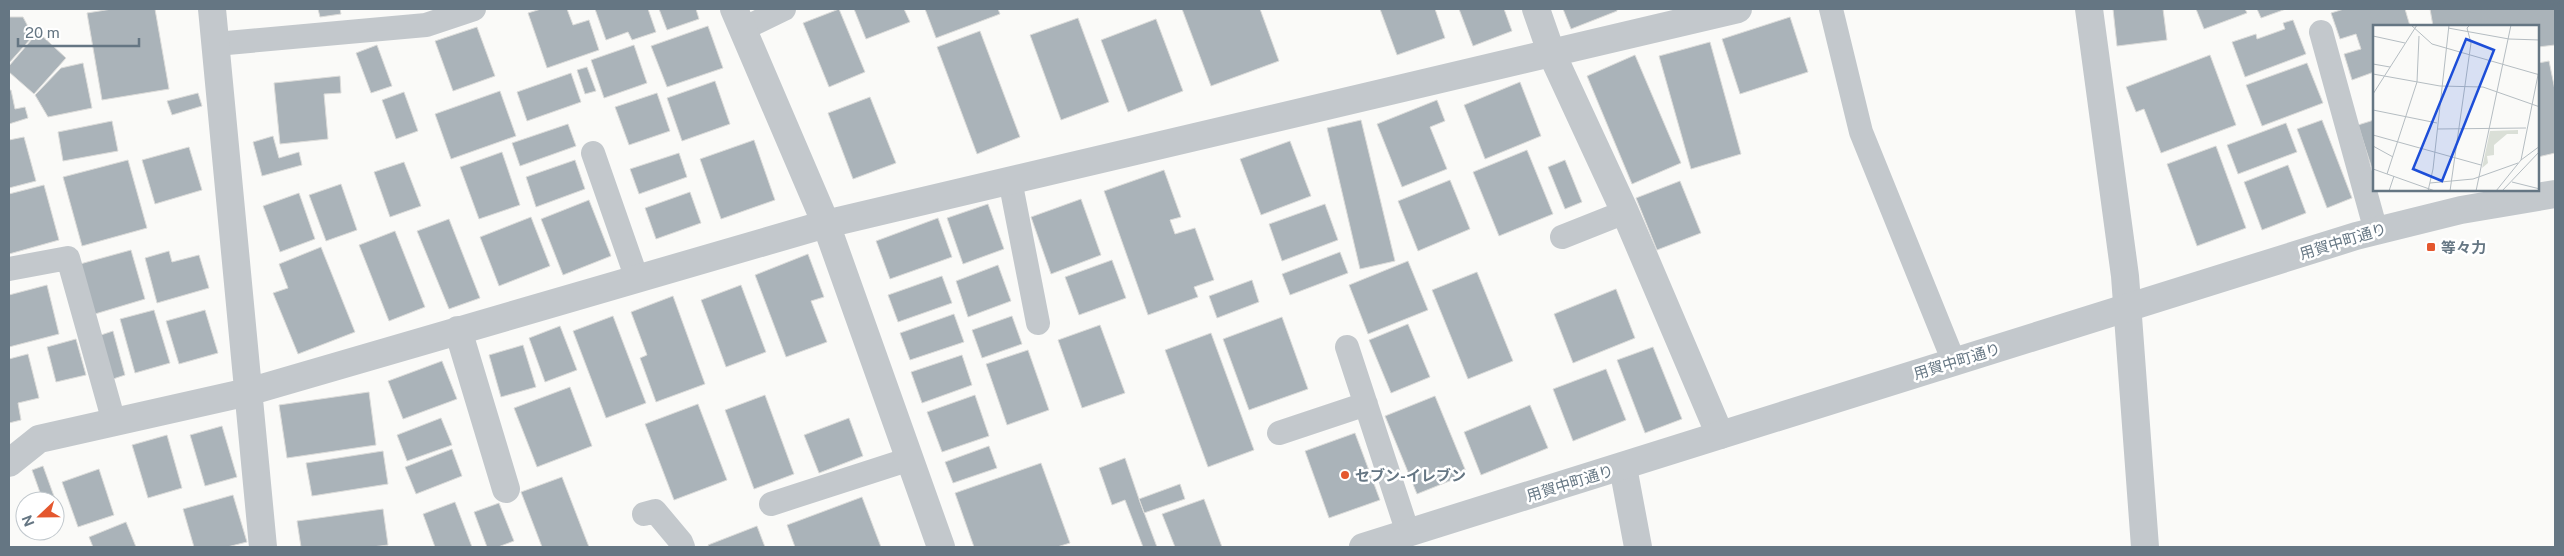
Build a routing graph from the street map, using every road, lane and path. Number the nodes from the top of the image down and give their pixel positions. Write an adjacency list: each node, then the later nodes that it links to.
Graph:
1 (212, 9): 10 (street)
2 (474, 9): 10 (lane)
3 (784, 9): 8 (lane)
4 (1536, 9): 11 (street)
5 (1738, 9): 11 (street)
6 (1831, 9): 25 (lane)
7 (2089, 9): 21 (street)
8 (739, 19): 16 (street)
9 (2321, 32): 17 (lane)
10 (216, 44): 26 (street)
11 (1551, 52): 13 (street); 15 (street)
12 (593, 153): 20 (lane)
13 (1010, 180): 16 (street); 22 (lane)
14 (2555, 194): 17 (street, 用賀中町通り)
15 (1625, 212): 18 (lane); 30 (street)
16 (826, 224): 20 (street); 31 (street)
17 (2376, 231): 21 (street, 用賀中町通り)
18 (1562, 237)
19 (9, 269): 28 (lane)
20 (637, 279): 23 (street)
21 (2127, 308): 25 (street, 用賀中町通り); 43 (street)
22 (1038, 322)
23 (458, 330): 26 (street); 34 (street)
24 (1347, 347): 27 (lane)
25 (1954, 362): 30 (street, 用賀中町通り)
26 (248, 392): 28 (street); 38 (street)
27 (1366, 404): 29 (lane); 37 (lane)
28 (114, 422): 32 (street)
29 (1279, 433)
30 (1720, 435): 33 (street, 用賀中町通り)
31 (910, 459): 35 (lane); 40 (street)
32 (9, 464)
33 (1623, 467): 37 (street, 用賀中町通り); 42 (street)
34 (506, 489)
35 (771, 504)
36 (644, 514): 39 (lane)
37 (1408, 533): 41 (street, 用賀中町通り)
38 (263, 547)
39 (683, 547)
40 (941, 547)
41 (1363, 547)
42 (1638, 547)
43 (2145, 547)

